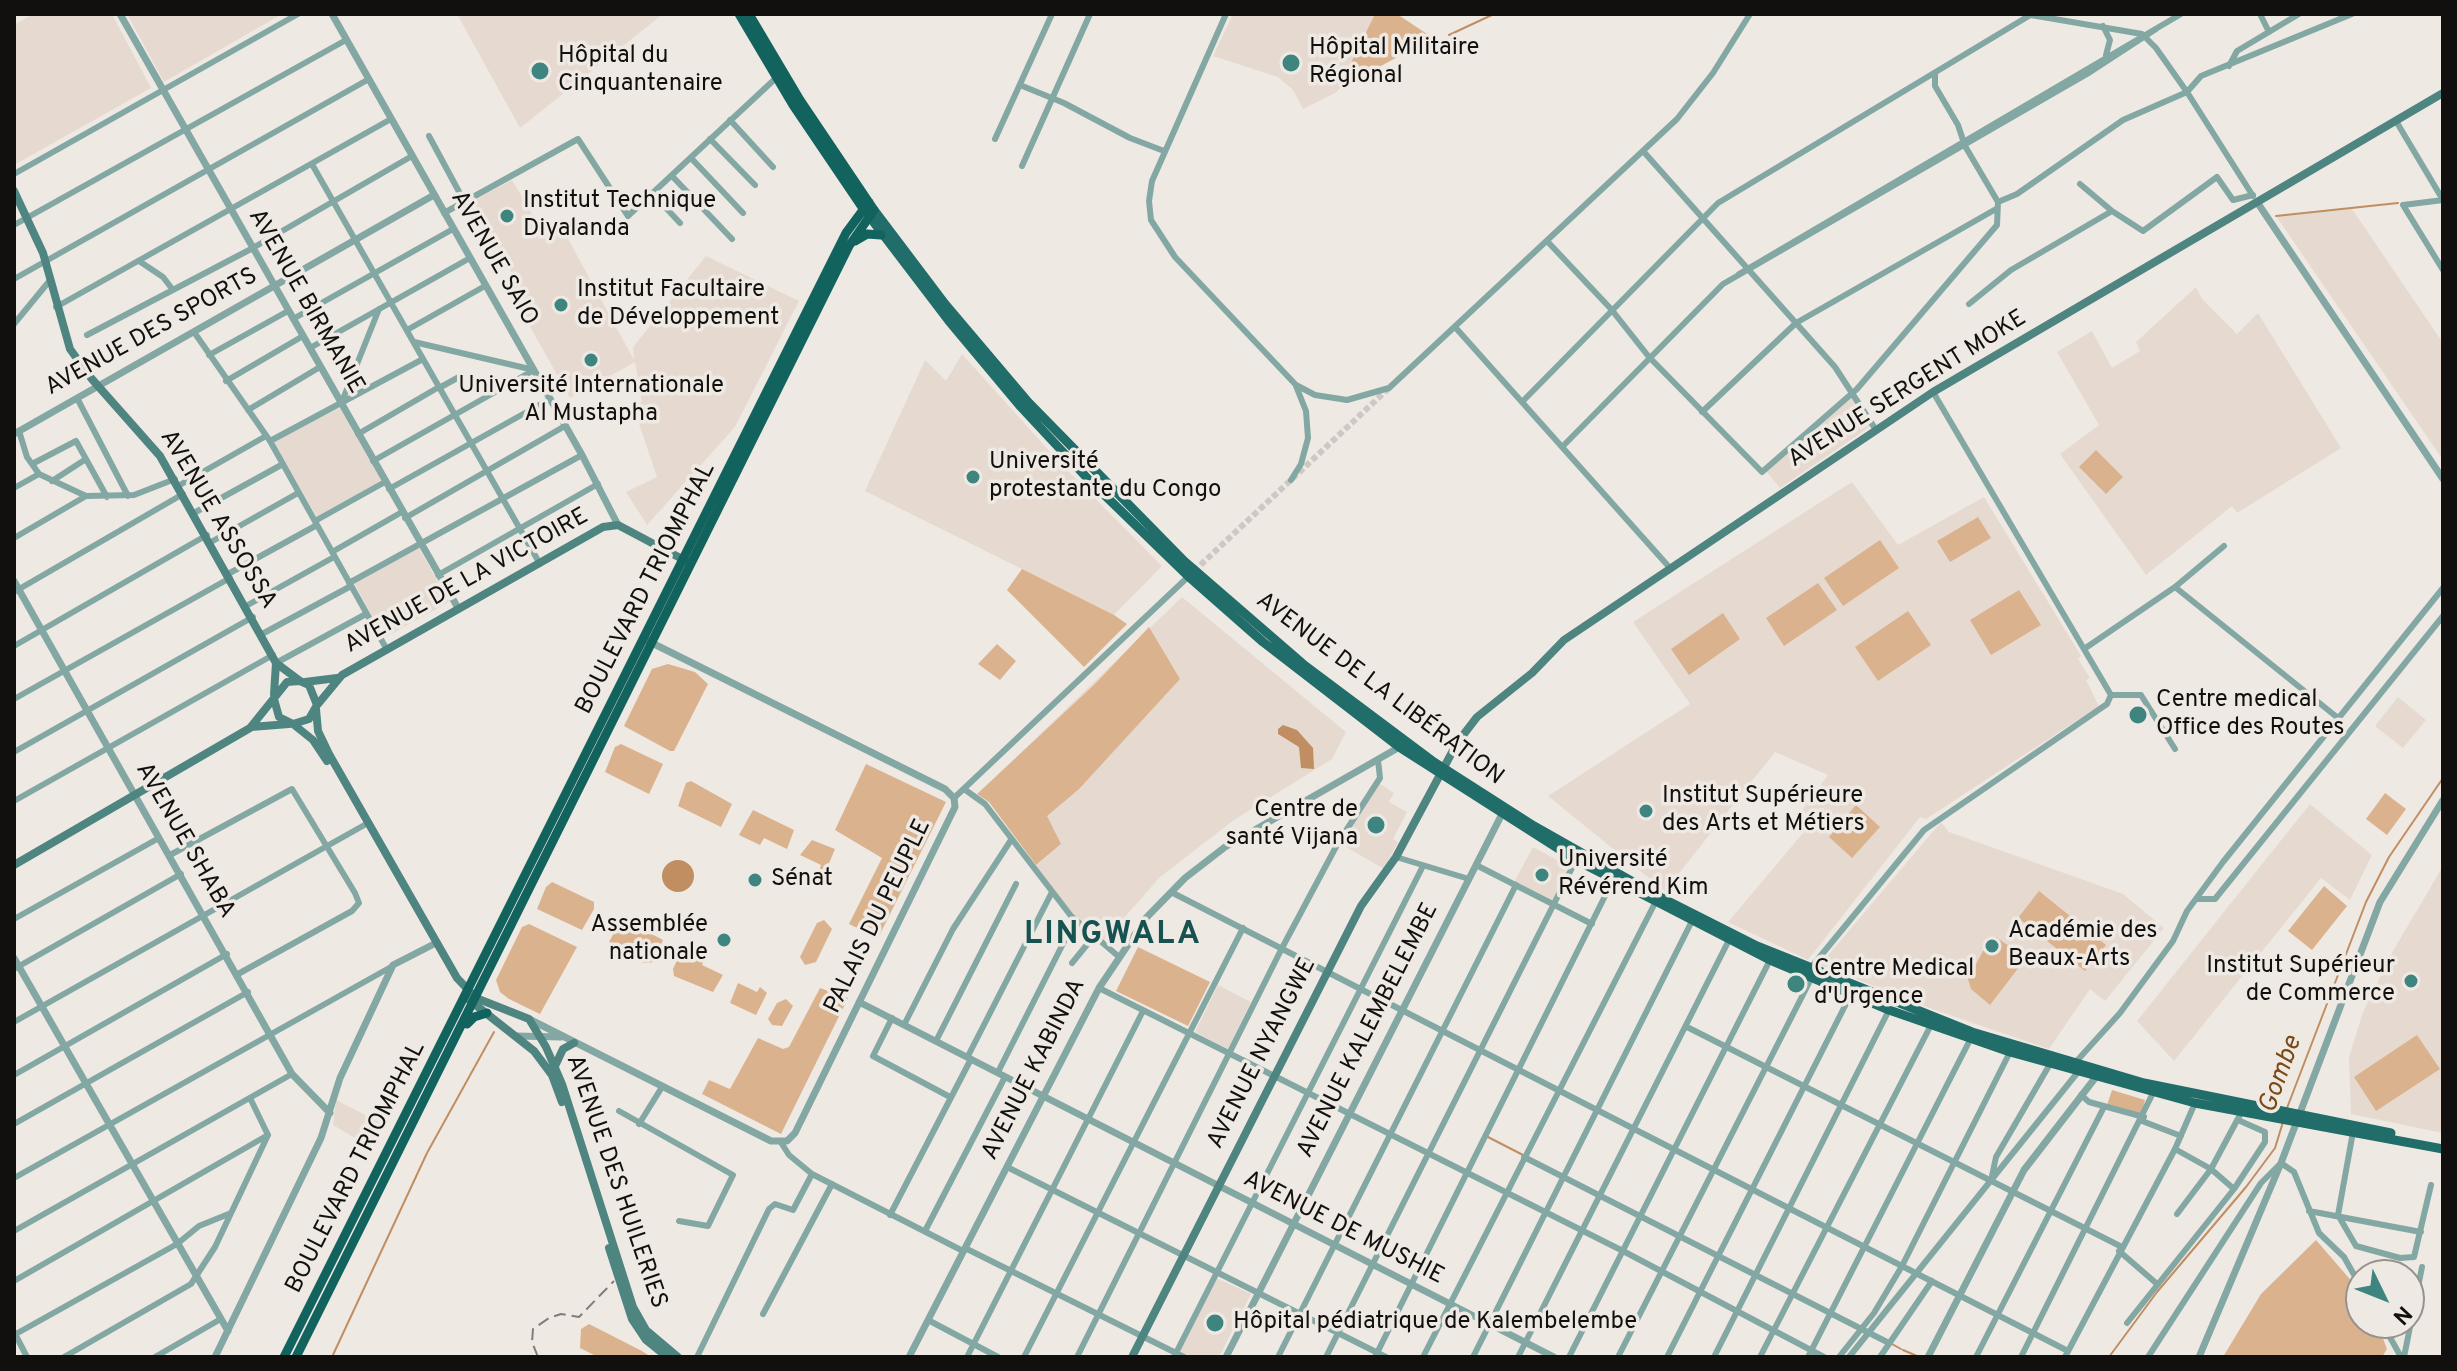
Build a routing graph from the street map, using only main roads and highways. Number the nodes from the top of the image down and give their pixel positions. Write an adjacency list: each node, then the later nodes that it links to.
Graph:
1 (739, 14): 5 (highway, AVENUE DE LA LIBÉRATION)
2 (749, 14): 6 (highway, AVENUE DE LA LIBÉRATION)
3 (2443, 93): 20 (main road, AVENUE SERGENT MOKE)
4 (14, 191): 11 (main road, AVENUE ASSOSSA)
5 (854, 196): 6 (highway, AVENUE DE LA LIBÉRATION); 7 (highway)
6 (869, 209): 7 (highway, BOULEVARD TRIOMPHAL); 8 (main road, AVENUE DE LA LIBÉRATION); 9 (highway, BOULEVARD TRIOMPHAL); 18 (main road, AVENUE DE LA LIBÉRATION)
7 (846, 233): 10 (highway, BOULEVARD TRIOMPHAL)
8 (881, 235): 9 (highway); 18 (main road, AVENUE DE LA LIBÉRATION)
9 (849, 246): 10 (highway, BOULEVARD TRIOMPHAL)
10 (688, 562): 12 (main road, AVENUE DE LA VICTOIRE); 27 (highway, BOULEVARD TRIOMPHAL)
11 (275, 659): 13 (main road); 14 (main road)
12 (338, 677): 13 (main road); 15 (main road)
13 (302, 682): 14 (main road); 15 (main road)
14 (274, 698): 16 (main road); 17 (main road)
15 (317, 707): 16 (main road); 19 (main road)
16 (291, 724): 17 (main road); 19 (main road)
17 (250, 728): 22 (main road)
18 (1404, 745): 20 (main road, AVENUE DE LA LIBÉRATION)
19 (327, 755): 27 (main road)
20 (1440, 772): 21 (main road, AVENUE DE LA LIBÉRATION); 46 (main road, AVENUE NYANGWE)
21 (1503, 812): 25 (main road, AVENUE DE LA LIBÉRATION); 25 (main road, AVENUE DE LA LIBÉRATION)
22 (25, 855): 23 (main road); 24 (main road)
23 (14, 858)
24 (14, 865)
25 (1694, 919): 26 (main road, AVENUE DE LA LIBÉRATION); 26 (main road, AVENUE DE LA LIBÉRATION)
26 (1811, 974): 32 (main road, AVENUE DE LA LIBÉRATION); 32 (main road, AVENUE DE LA LIBÉRATION)
27 (470, 997): 28 (main road, AVENUE DES HUILERIES); 29 (main road); 31 (highway, BOULEVARD TRIOMPHAL); 42 (highway, BOULEVARD TRIOMPHAL)
28 (487, 1013): 30 (main road, AVENUE DES HUILERIES); 31 (highway)
29 (516, 1013): 30 (main road); 34 (main road, AVENUE DES HUILERIES)
30 (507, 1029): 37 (main road, AVENUE DES HUILERIES)
31 (457, 1036): 43 (highway, BOULEVARD TRIOMPHAL)
32 (1972, 1036): 35 (main road, AVENUE DE LA LIBÉRATION); 35 (main road, AVENUE DE LA LIBÉRATION)
33 (574, 1043): 34 (main road)
34 (555, 1067): 37 (main road, AVENUE DES HUILERIES)
35 (2074, 1068): 36 (main road, AVENUE DE LA LIBÉRATION)
36 (2098, 1074): 38 (main road, AVENUE DE LA LIBÉRATION); 38 (main road, AVENUE DE LA LIBÉRATION)
37 (562, 1095): 44 (main road, AVENUE DES HUILERIES); 45 (main road, AVENUE DES HUILERIES)
38 (2277, 1116): 39 (main road, AVENUE DE LA LIBÉRATION)
39 (2293, 1119): 40 (main road, AVENUE DE LA LIBÉRATION); 41 (main road, AVENUE DE LA LIBÉRATION)
40 (2443, 1143)
41 (2443, 1149)
42 (284, 1357)
43 (296, 1357)
44 (667, 1357)
45 (678, 1357)
46 (1132, 1357)

